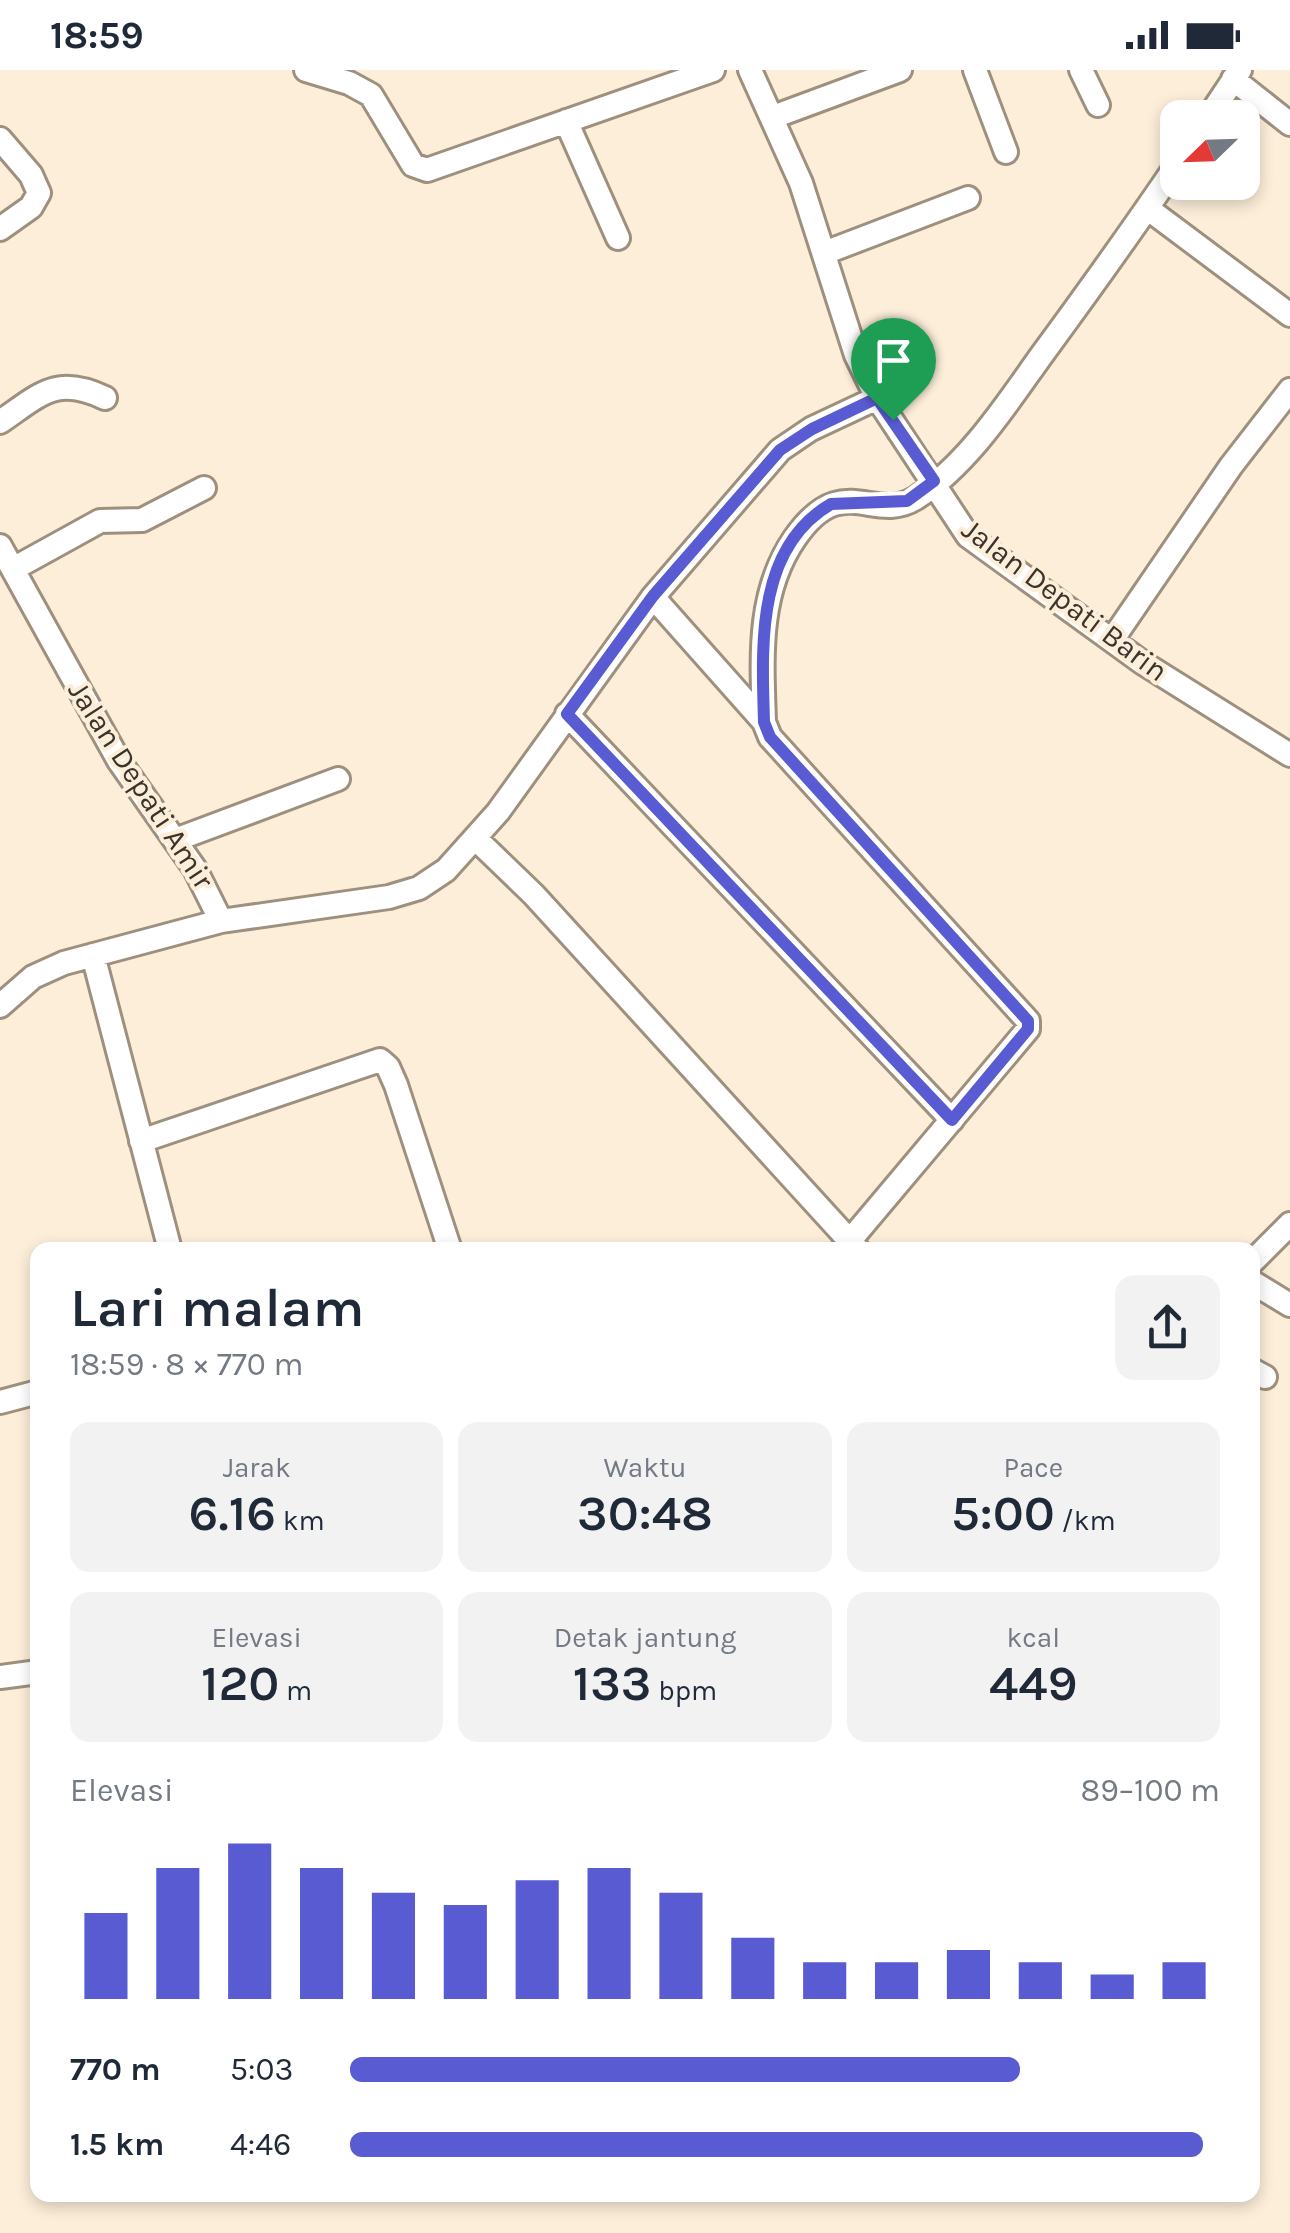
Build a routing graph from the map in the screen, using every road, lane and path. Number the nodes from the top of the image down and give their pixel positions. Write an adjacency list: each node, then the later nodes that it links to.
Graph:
1 (306, 70): 11 (street)
2 (714, 70): 11 (street)
3 (750, 70): 10 (street, Jalan Depati Barin)
4 (900, 70): 10 (street)
5 (974, 70): 14 (street)
6 (1081, 70): 9 (street)
7 (1236, 75): 8 (street); 12 (street)
8 (1220, 100)
9 (1098, 105)
10 (773, 118): 20 (street, Jalan Depati Barin)
11 (566, 121): 19 (street)
12 (1290, 124)
13 (0, 139): 18 (street)
14 (1006, 152)
15 (1160, 189): 17 (street)
16 (968, 198): 20 (street)
17 (1147, 208): 21 (street); 26 (street)
18 (0, 228)
19 (618, 238)
20 (824, 253): 24 (street, Jalan Depati Barin)
21 (1290, 315)
22 (1290, 390): 31 (street)
23 (105, 398): 25 (street)
24 (877, 398): 26 (street, Jalan Depati Barin); 30 (street)
25 (0, 422)
26 (934, 481): 31 (street, Jalan Depati Barin); 33 (street)
27 (204, 488): 29 (street)
28 (0, 546): 29 (street, Jalan Depati Amir)
29 (13, 569): 37 (street, Jalan Depati Amir)
30 (653, 596): 32 (street); 33 (street)
31 (1112, 640): 34 (street, Jalan Depati Barin)
32 (567, 714): 36 (street); 42 (street)
33 (764, 722): 42 (street)
34 (1290, 755)
35 (338, 779): 37 (street)
36 (476, 839): 38 (street); 47 (street)
37 (175, 840): 38 (street, Jalan Depati Amir)
38 (221, 920): 39 (street)
39 (93, 956): 40 (street); 43 (street)
40 (9, 986): 41 (street)
41 (0, 1006)
42 (952, 1120): 48 (street)
43 (140, 1140): 45 (street); 46 (street)
44 (1290, 1224): 49 (street)
45 (168, 1242)
46 (447, 1242)
47 (846, 1242)
48 (853, 1242)
49 (1260, 1254)
50 (1260, 1287): 51 (street)
51 (1290, 1305)
52 (30, 1394): 53 (street)
53 (0, 1402)
54 (30, 1673): 55 (street)
55 (0, 1677)

